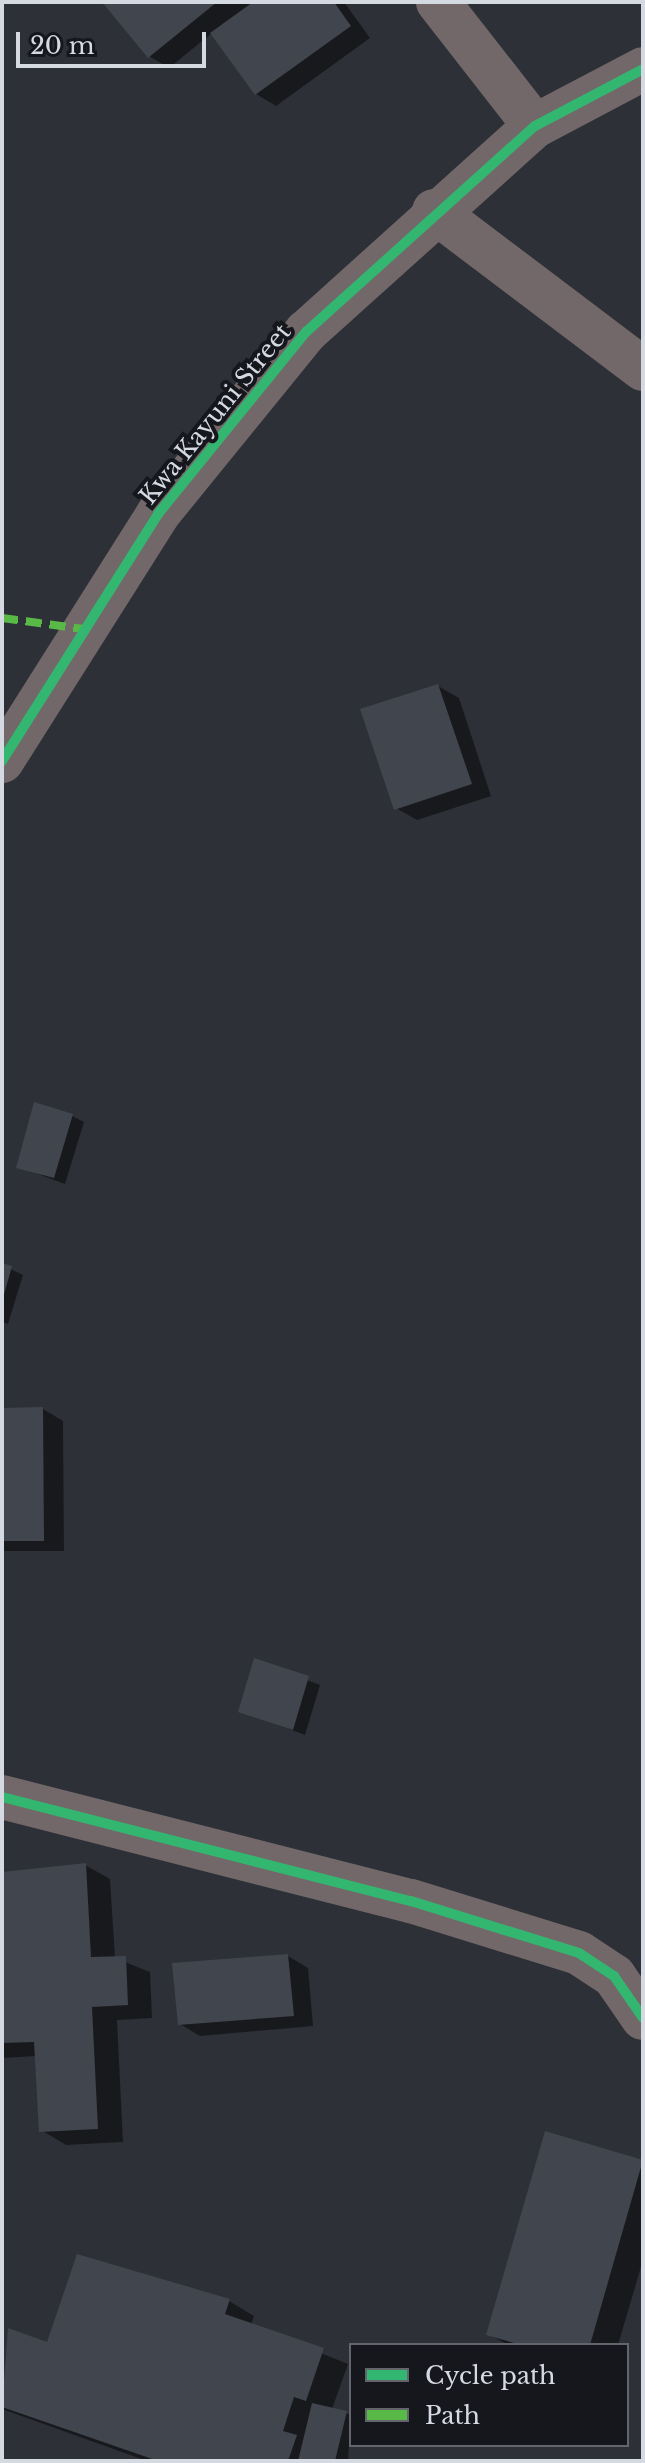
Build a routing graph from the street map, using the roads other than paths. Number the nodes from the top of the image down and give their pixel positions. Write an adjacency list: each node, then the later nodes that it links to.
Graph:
1 (438, 2): 3 (street)
2 (643, 69): 3 (street, Kwa Kayuni Street)
3 (535, 126): 4 (street, Kwa Kayuni Street)
4 (434, 211): 5 (street); 6 (street, Kwa Kayuni Street)
5 (643, 369)
6 (2, 761)
7 (2, 1797): 8 (street)
8 (643, 2018)

